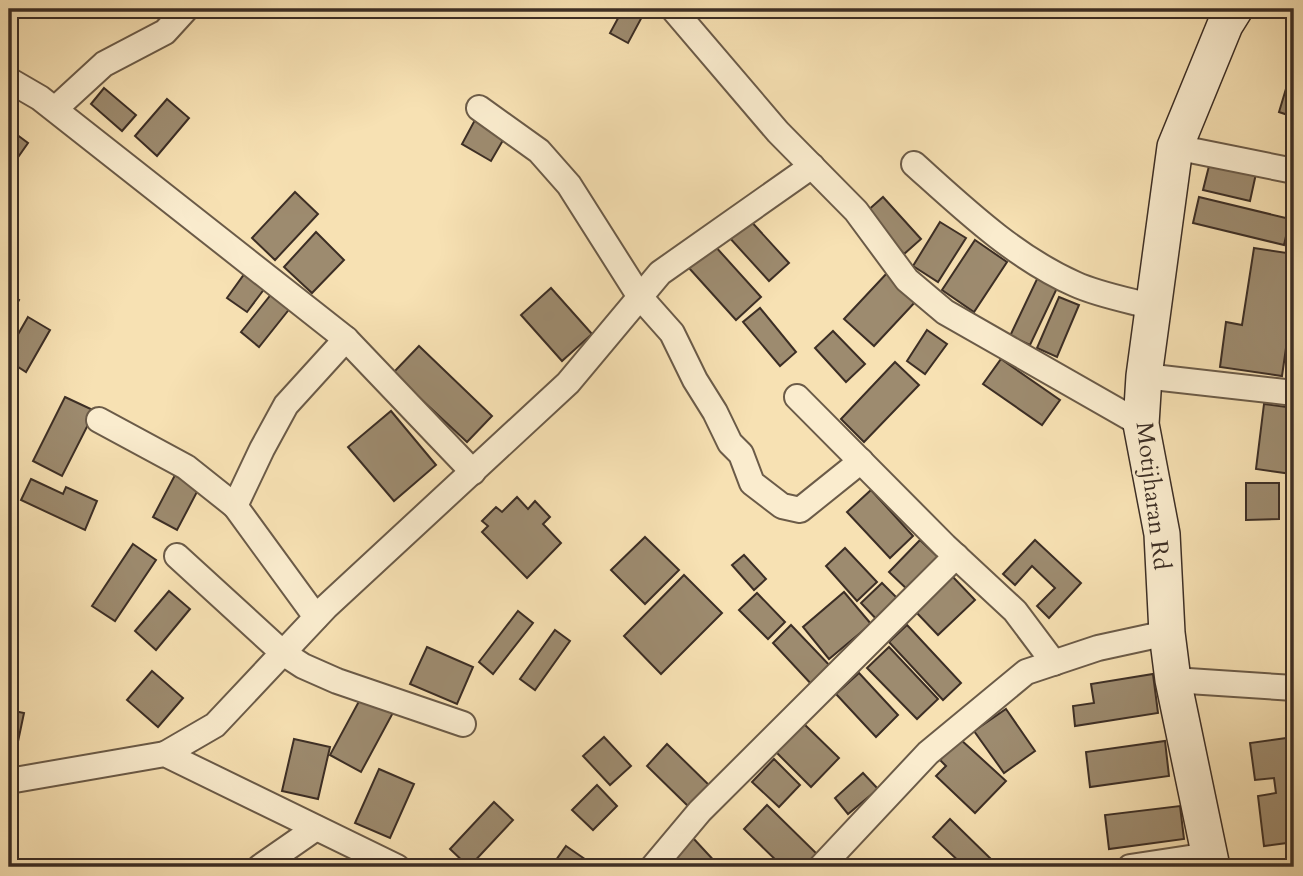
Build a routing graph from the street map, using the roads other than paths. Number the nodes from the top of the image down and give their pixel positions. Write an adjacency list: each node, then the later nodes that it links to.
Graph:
1 (186, 9): 6 (street)
2 (673, 9): 9 (street)
3 (1235, 9): 7 (main road, Motijharan Rd)
4 (9, 80): 6 (street)
5 (479, 108): 11 (street)
6 (55, 109): 13 (street)
7 (1175, 147): 10 (street); 12 (main road, Motijharan Rd)
8 (914, 164): 12 (street)
9 (812, 166): 11 (street); 18 (street)
10 (1294, 171)
11 (640, 297): 19 (street); 20 (street)
12 (1154, 307): 14 (main road, Motijharan Rd)
13 (345, 339): 20 (street); 21 (street)
14 (1144, 376): 15 (street); 18 (main road, Motijharan Rd)
15 (1294, 393)
16 (797, 397): 19 (street)
17 (99, 420): 21 (street)
18 (1141, 424): 25 (main road, Motijharan Rd)
19 (861, 461): 23 (street)
20 (472, 472): 24 (street)
21 (235, 506): 24 (street)
22 (177, 556): 26 (street)
23 (956, 556): 27 (street); 37 (street)
24 (316, 617): 26 (street)
25 (1167, 633): 27 (street); 28 (main road, Motijharan Rd)
26 (283, 653): 30 (street); 31 (street)
27 (1054, 663): 38 (street)
28 (1173, 680): 29 (street); 34 (main road, Motijharan Rd)
29 (1294, 688)
30 (463, 724)
31 (165, 754): 32 (street); 33 (street)
32 (9, 781)
33 (316, 828): 35 (street); 36 (street)
34 (1211, 861): 39 (street)
35 (260, 867)
36 (397, 867)
37 (653, 867)
38 (821, 867)
39 (1130, 867)

